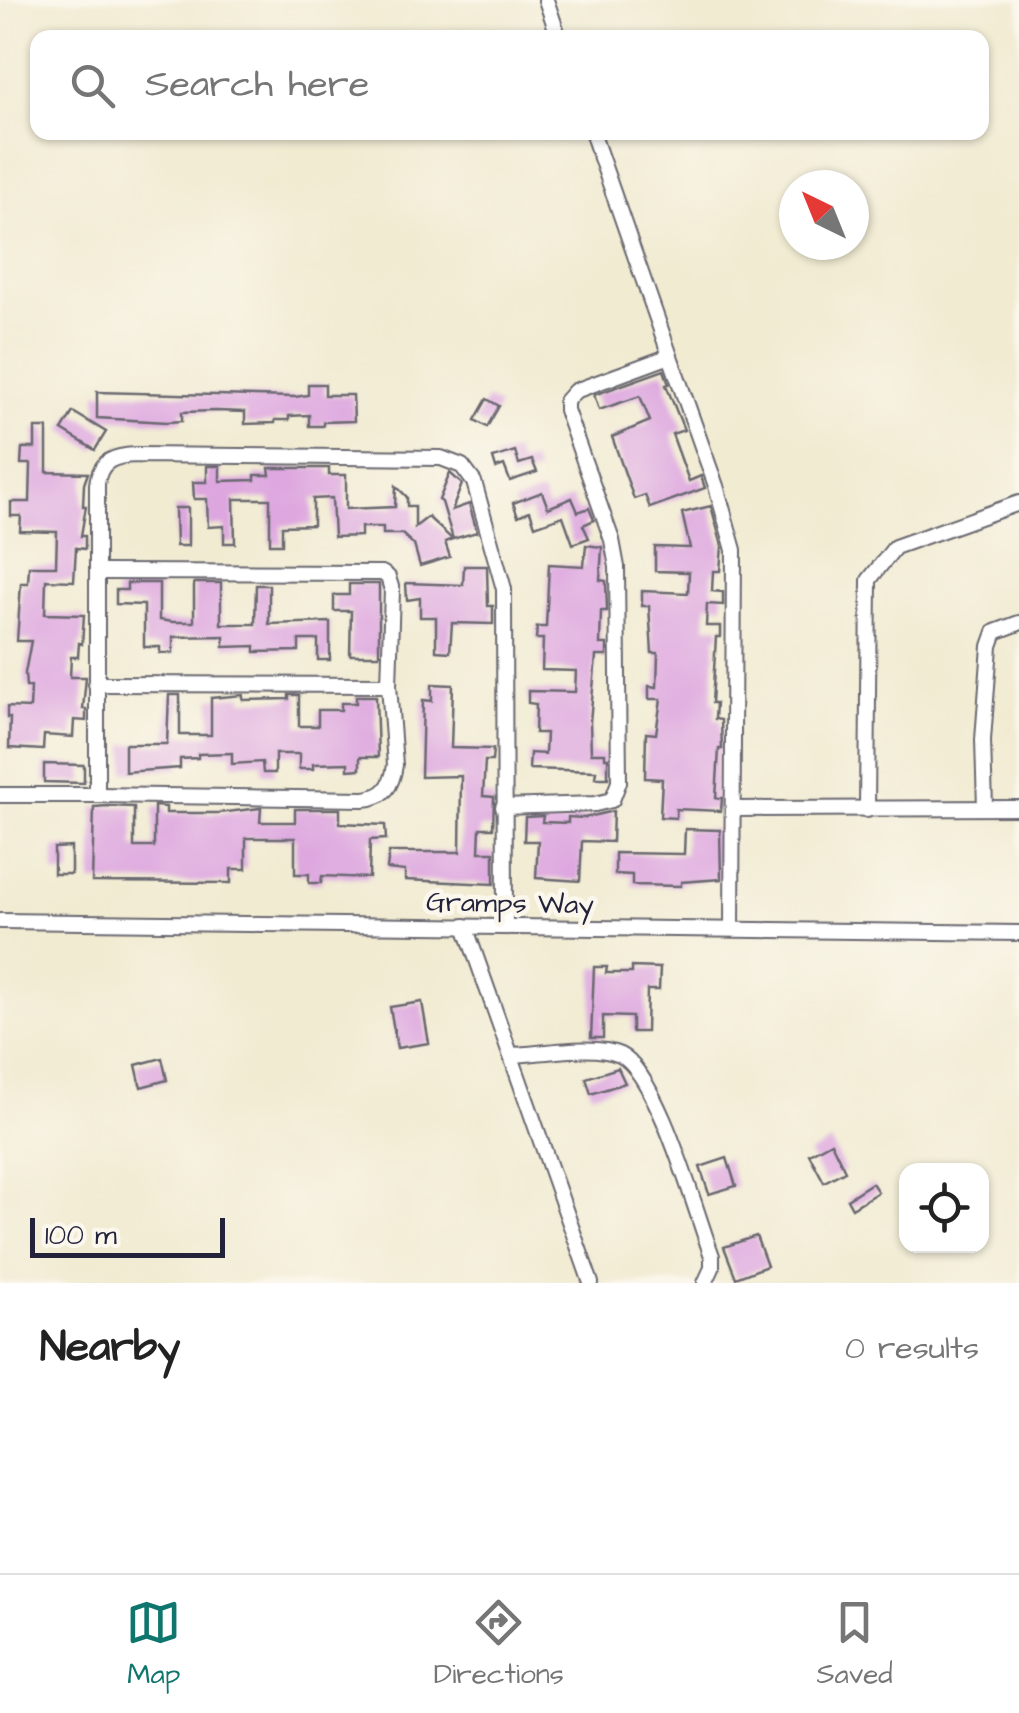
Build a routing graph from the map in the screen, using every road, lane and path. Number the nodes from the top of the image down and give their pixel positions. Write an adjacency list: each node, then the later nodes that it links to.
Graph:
1 (546, 0): 2 (street)
2 (556, 30)
3 (595, 140): 4 (street)
4 (670, 356): 12 (street); 15 (street)
5 (1019, 504): 16 (street)
6 (99, 572): 8 (street); 9 (street); 12 (street)
7 (1019, 623): 13 (street)
8 (96, 684): 9 (street); 11 (street)
9 (389, 686): 11 (street)
10 (0, 795): 11 (street)
11 (98, 795)
12 (503, 807): 19 (street)
13 (985, 808): 14 (street); 16 (street)
14 (1019, 808)
15 (733, 810): 16 (street); 20 (street)
16 (867, 810)
17 (0, 922): 18 (street, Gramps Way)
18 (466, 926): 19 (street, Gramps Way); 22 (street)
19 (506, 927): 20 (street, Gramps Way)
20 (732, 930): 21 (street, Gramps Way)
21 (1019, 932)
22 (512, 1056): 23 (street); 24 (street)
23 (591, 1283)
24 (705, 1283)

